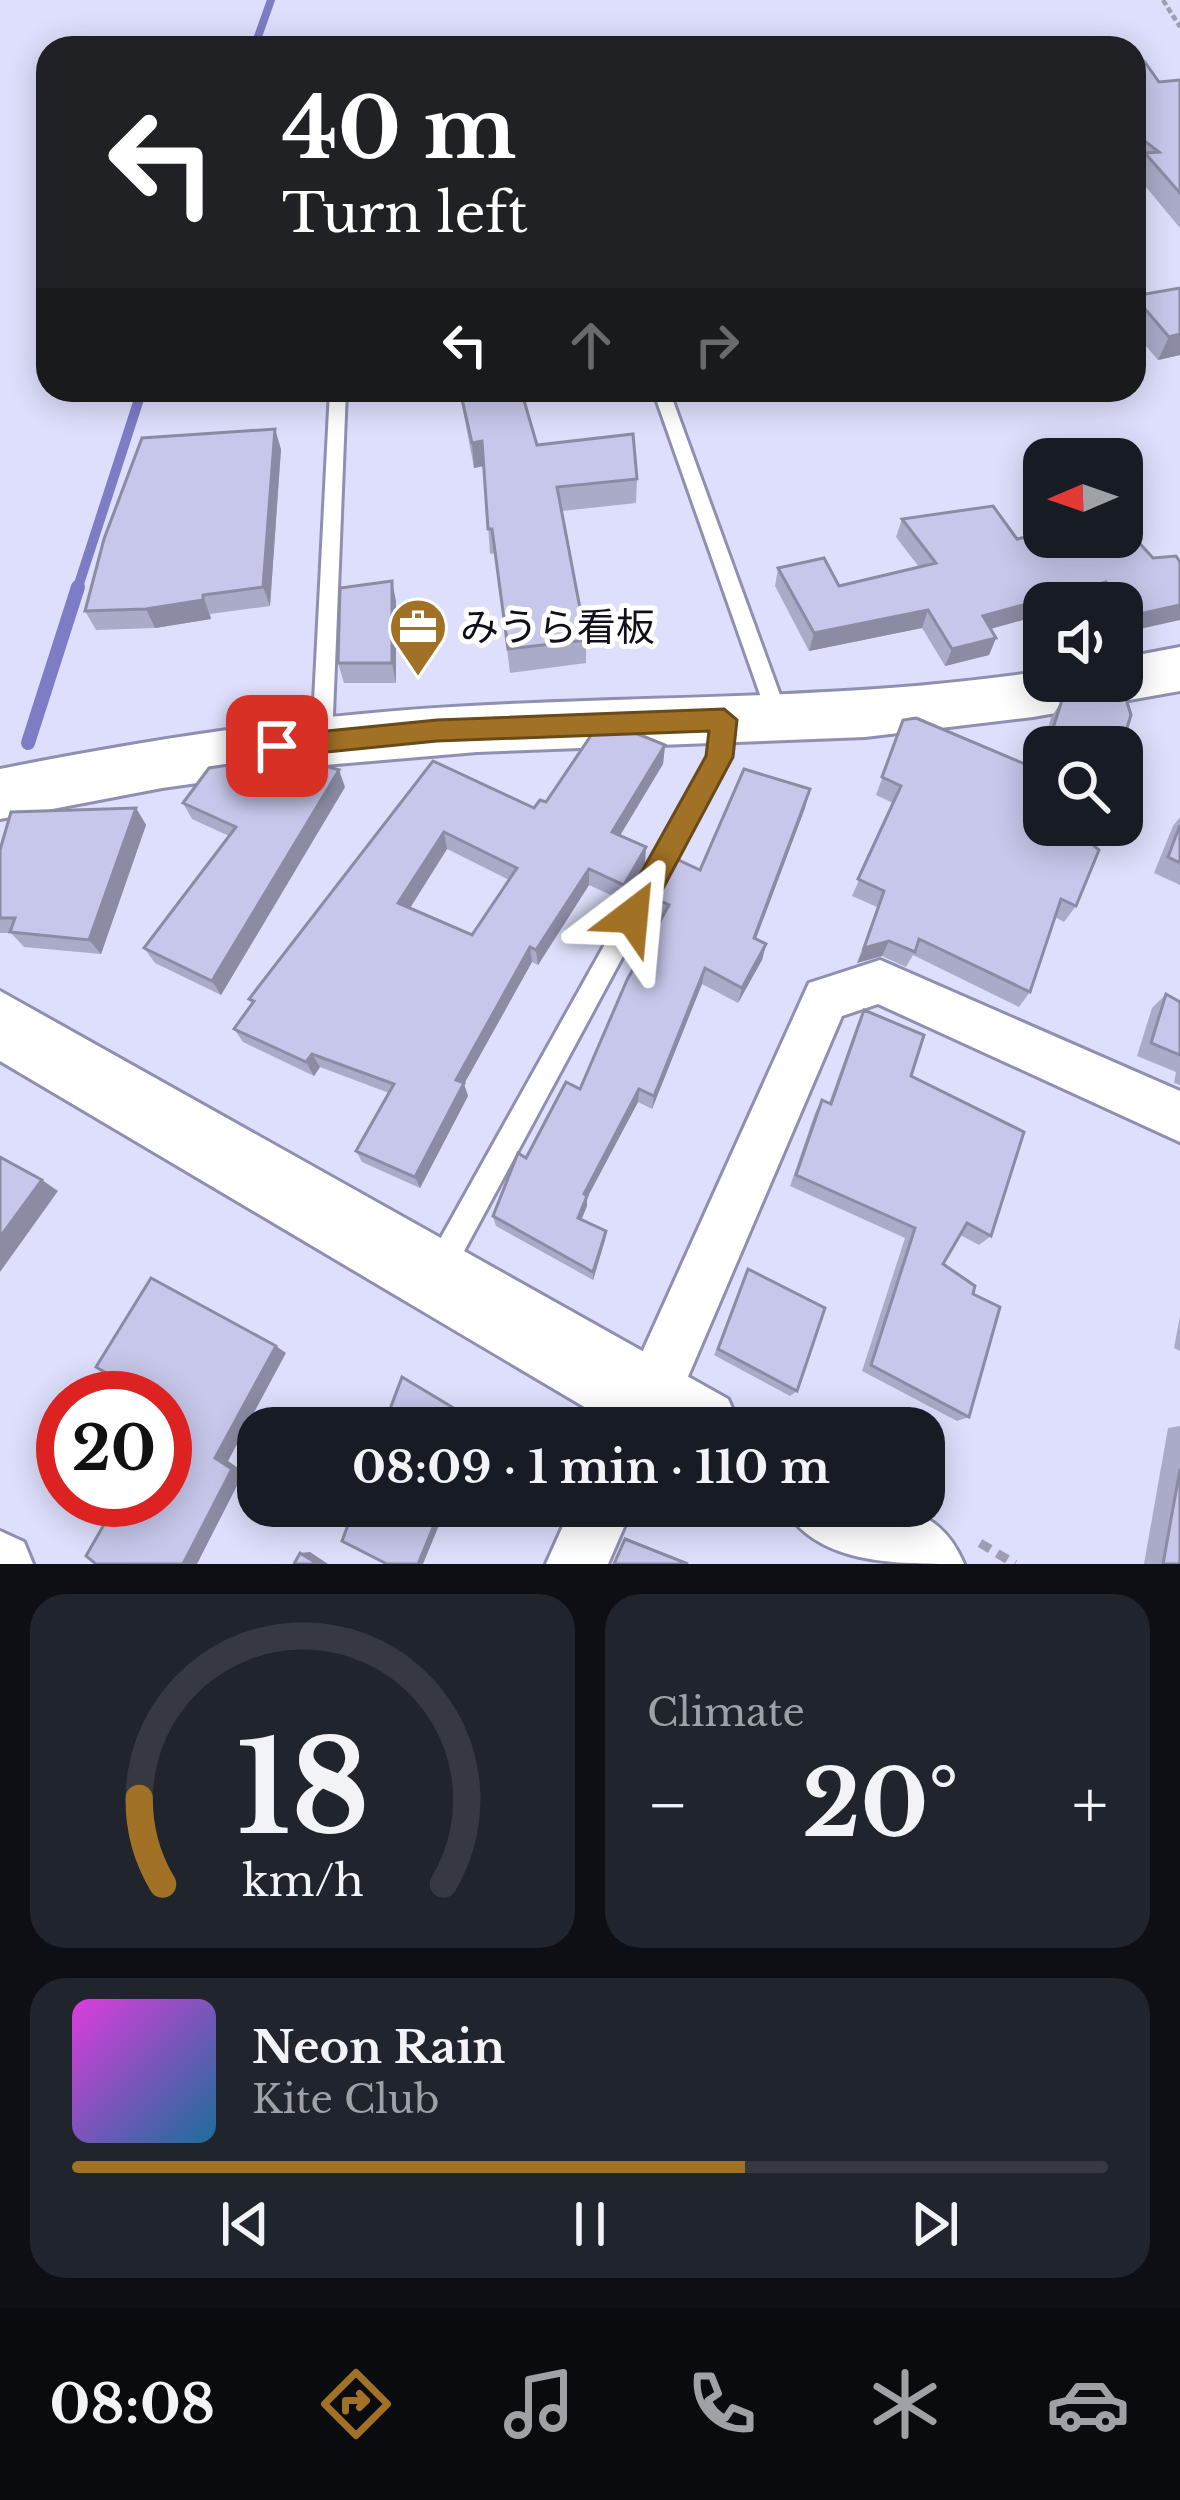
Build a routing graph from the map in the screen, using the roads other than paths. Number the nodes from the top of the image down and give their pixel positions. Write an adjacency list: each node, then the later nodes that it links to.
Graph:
1 (337, 402): 7 (lane)
2 (665, 402): 6 (lane)
3 (1180, 669): 4 (street)
4 (1143, 676)
5 (1023, 694): 6 (street)
6 (751, 720): 7 (street); 11 (lane)
7 (322, 740): 8 (street)
8 (0, 794)
9 (0, 1024): 11 (street)
10 (1180, 1117): 13 (street)
11 (436, 1275): 12 (street)
12 (645, 1407)
13 (666, 1407)
14 (594, 1527): 16 (street)
15 (860, 1527): 17 (street)
16 (577, 1564)
17 (920, 1564)

